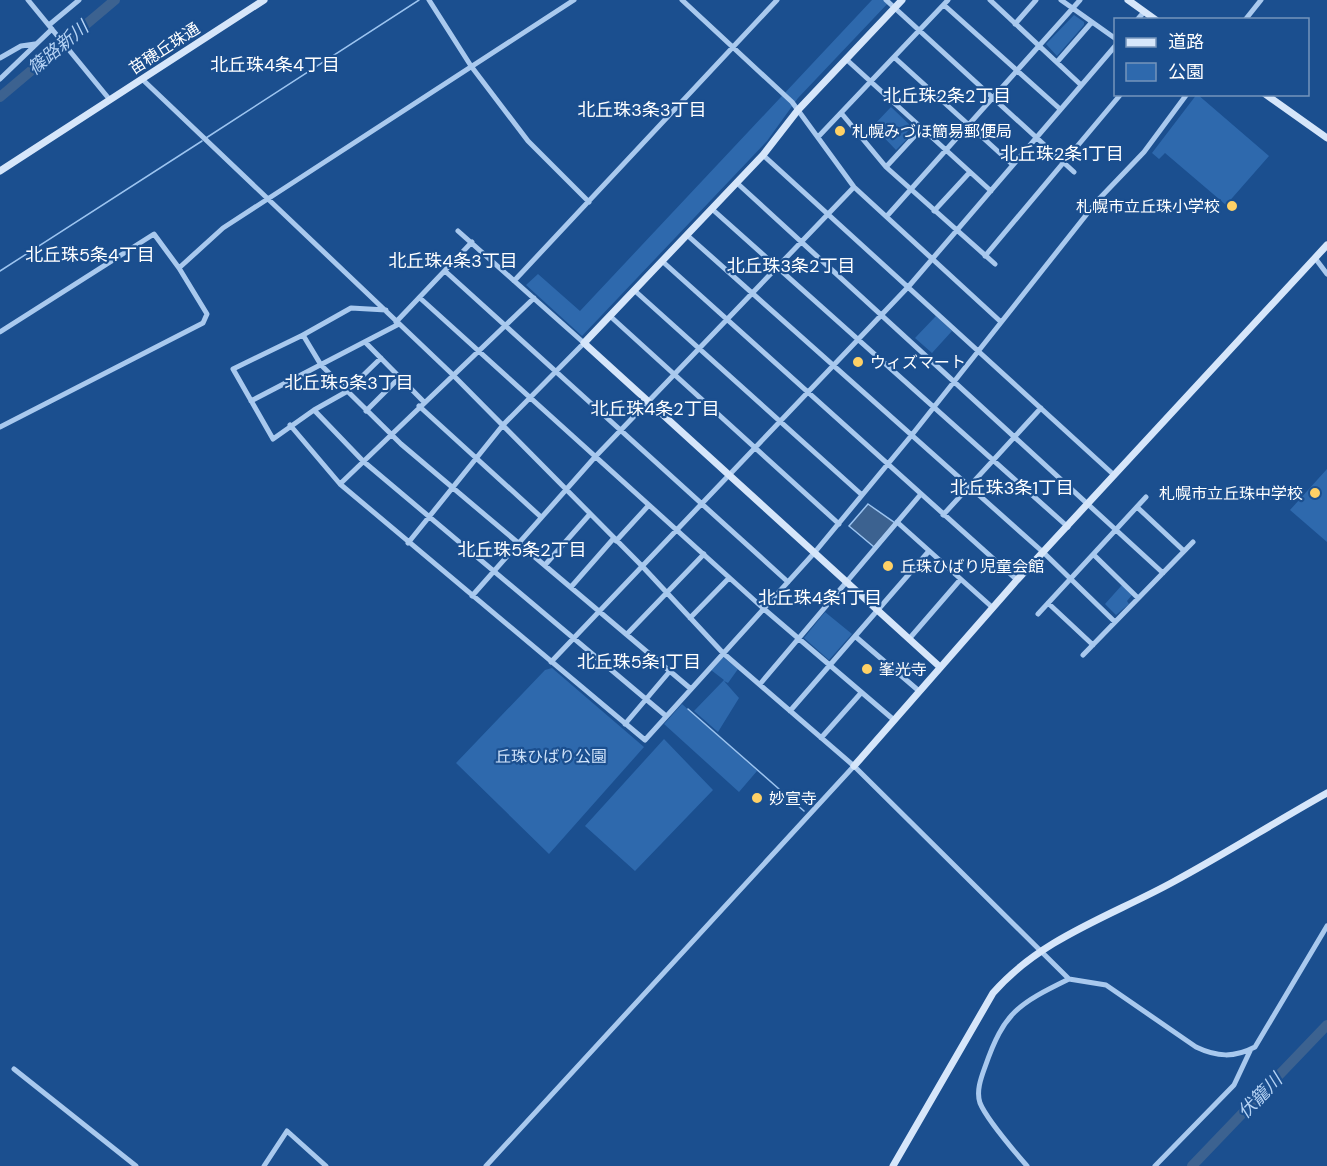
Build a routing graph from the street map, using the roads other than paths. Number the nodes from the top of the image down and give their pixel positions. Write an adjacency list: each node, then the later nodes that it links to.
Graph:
1 (28, 0): 25 (street)
2 (79, 0): 25 (street)
3 (264, 0): 39 (street, 苗穂丘珠通)
4 (429, 0): 36 (street)
5 (574, 0): 36 (street)
6 (682, 0): 30 (street)
7 (777, 0): 30 (street)
8 (886, 0): 17 (street)
9 (902, 0): 17 (street)
10 (990, 0): 24 (street)
11 (1036, 0): 24 (street)
12 (1060, 0): 18 (street)
13 (1080, 0): 18 (street)
14 (1128, 0): 19 (street)
15 (1261, 0): 22 (street)
16 (946, 2): 26 (street); 37 (street)
17 (894, 8): 26 (street); 34 (street)
18 (1073, 9): 23 (street); 29 (street)
19 (1144, 12): 20 (street); 21 (street)
20 (1139, 18)
21 (1153, 18)
22 (1247, 18)
23 (1092, 22): 27 (street); 35 (street)
24 (1016, 24): 29 (street)
25 (52, 29): 28 (street); 46 (street)
26 (920, 31): 33 (street); 45 (street)
27 (1114, 38)
28 (37, 44): 32 (street); 38 (street)
29 (1040, 46): 35 (street); 37 (street)
30 (732, 47): 48 (street); 68 (street)
31 (1114, 47): 41 (street)
32 (0, 58)
33 (895, 58): 40 (street); 50 (street)
34 (847, 60): 40 (street); 48 (street)
35 (1057, 62): 41 (street)
36 (471, 66): 67 (street); 68 (street)
37 (1017, 70): 45 (street); 47 (street)
38 (0, 79)
39 (142, 79): 46 (street, 苗穂丘珠通); 67 (street)
40 (872, 82): 49 (street); 51 (street)
41 (1081, 85): 47 (street)
42 (1119, 96): 57 (street)
43 (1186, 96): 98 (street)
44 (1268, 96): 54 (street)
45 (993, 98): 50 (street); 53 (street)
46 (110, 100): 60 (street, 苗穂丘珠通)
47 (1060, 109): 53 (street)
48 (798, 110): 52 (street); 56 (street)
49 (842, 114): 52 (street); 59 (street)
50 (969, 125): 55 (street); 58 (street)
51 (922, 128): 55 (street); 59 (street)
52 (818, 137): 64 (street)
53 (1036, 138): 57 (street); 58 (street)
54 (1327, 138)
55 (946, 151): 61 (street); 65 (street)
56 (763, 155): 63 (street); 71 (street)
57 (1063, 162): 62 (street); 79 (street)
58 (1013, 165): 66 (street)
59 (886, 167): 65 (street)
60 (0, 171)
61 (970, 172): 66 (street); 70 (street)
62 (1074, 172)
63 (737, 183): 69 (street); 76 (street)
64 (854, 187): 71 (street); 72 (street)
65 (911, 190): 70 (street); 72 (street)
66 (991, 191): 74 (street)
67 (270, 198): 85 (street); 94 (street)
68 (590, 202): 88 (street)
69 (712, 209): 75 (street); 84 (street)
70 (934, 211): 74 (street)
71 (828, 212): 76 (street); 89 (street)
72 (886, 216): 80 (street)
73 (458, 231): 77 (street)
74 (956, 231): 79 (street); 80 (street)
75 (687, 234): 82 (street); 91 (street)
76 (800, 241): 84 (street); 95 (street)
77 (472, 243): 86 (street); 88 (street)
78 (1327, 245): 81 (street)
79 (985, 256): 83 (street)
80 (933, 258): 89 (street); 98 (street)
81 (1315, 258): 87 (street); 141 (street)
82 (662, 261): 90 (street); 97 (street)
83 (995, 264)
84 (776, 267): 91 (street); 103 (street)
85 (179, 268): 101 (street); 130 (street)
86 (445, 271): 92 (street); 100 (street)
87 (1327, 274)
88 (514, 281): 93 (street)
89 (909, 286): 95 (street); 108 (street)
90 (634, 290): 96 (street); 106 (street)
91 (751, 293): 97 (street); 111 (street)
92 (420, 298): 99 (street); 107 (street)
93 (534, 298): 100 (street); 105 (street)
94 (386, 310): 99 (street); 102 (street)
95 (883, 314): 103 (street); 116 (street)
96 (610, 316): 105 (street); 114 (street)
97 (726, 320): 106 (street); 118 (street)
98 (1001, 322): 108 (street)
99 (398, 323): 104 (street); 113 (street)
100 (504, 325): 107 (street); 112 (street)
101 (0, 332)
102 (303, 335): 110 (street); 120 (street)
103 (859, 339): 111 (street); 123 (street)
104 (365, 342): 109 (street); 110 (street)
105 (584, 343): 112 (street); 121 (street)
106 (699, 348): 114 (street); 127 (street)
107 (477, 350): 113 (street); 119 (street)
108 (979, 350): 116 (street); 124 (street)
109 (381, 358): 115 (street); 117 (street)
110 (321, 365): 117 (street); 120 (street)
111 (834, 366): 118 (street); 133 (street)
112 (555, 371): 119 (street); 131 (street)
113 (452, 374): 122 (street); 129 (street)
114 (674, 374): 121 (street); 135 (street)
115 (400, 377): 122 (street); 126 (street)
116 (955, 380): 123 (street); 134 (street)
117 (346, 392): 125 (street); 126 (street)
118 (808, 394): 127 (street); 140 (street)
119 (529, 398): 129 (street); 137 (street)
120 (251, 401): 128 (street)
121 (648, 402): 131 (street); 142 (street)
122 (422, 404): 132 (street); 136 (street)
123 (934, 408): 133 (street); 139 (street)
124 (1041, 408): 134 (street); 141 (street)
125 (314, 410): 128 (street); 138 (street)
126 (366, 411): 132 (street)
127 (781, 422): 135 (street); 148 (street)
128 (290, 425): 143 (street)
129 (503, 425): 136 (street); 146 (street)
130 (0, 427)
131 (621, 430): 137 (street); 150 (street)
132 (390, 434): 138 (street); 144 (street)
133 (911, 436): 140 (street); 145 (street)
134 (1016, 437): 139 (street); 151 (street)
135 (756, 448): 142 (street); 159 (street)
136 (477, 457): 144 (street); 157 (street)
137 (595, 457): 146 (street); 152 (street)
138 (363, 461): 143 (street); 155 (street)
139 (993, 461): 145 (street); 160 (street)
140 (888, 465): 147 (street); 148 (street)
141 (1114, 475): 151 (street)
142 (729, 476): 150 (street); 169 (street)
143 (340, 484): 165 (street)
144 (452, 486): 155 (street); 166 (street)
145 (969, 487): 156 (street); 170 (street)
146 (566, 489): 154 (street); 157 (street)
147 (921, 494): 156 (street); 158 (street)
148 (862, 495): 159 (street)
149 (1146, 497): 153 (street)
150 (702, 503): 162 (street); 182 (street)
151 (1089, 503): 160 (street); 161 (street)
152 (649, 506): 162 (street); 163 (street)
153 (1137, 507): 161 (street); 168 (street)
154 (590, 514): 163 (street); 173 (street)
155 (430, 515): 165 (street); 175 (street)
156 (943, 515): 180 (street)
157 (541, 517): 166 (street)
158 (897, 522): 167 (street); 181 (street)
159 (839, 524): 169 (street)
160 (1068, 527): 170 (street)
161 (1117, 529): 172 (street); 176 (street)
162 (677, 530): 171 (street); 174 (street)
163 (615, 540): 174 (street); 183 (street)
164 (1193, 542): 168 (street)
165 (408, 543): 185 (street)
166 (519, 543): 173 (street); 175 (street)
167 (929, 551): 179 (street); 190 (street)
168 (1184, 551): 176 (street)
169 (815, 552): 181 (street); 182 (street)
170 (1044, 554): 178 (street); 180 (street)
171 (704, 555): 177 (street); 184 (street)
172 (1094, 555): 178 (street); 186 (street)
173 (545, 566): 183 (street)
174 (642, 566): 184 (street); 191 (street)
175 (494, 570): 185 (street); 197 (street)
176 (1163, 573): 186 (street)
177 (729, 578): 189 (street); 193 (street)
178 (1071, 579): 187 (street); 194 (street)
179 (960, 580): 188 (street); 199 (street)
180 (1017, 580): 188 (street)
181 (846, 581): 190 (street); 198 (street)
182 (788, 582): 189 (street)
183 (572, 587): 191 (street)
184 (666, 592): 193 (street); 195 (street)
185 (472, 596): 203 (street)
186 (1138, 598): 194 (street)
187 (1048, 603): 192 (street); 200 (street)
188 (993, 608): 205 (street)
189 (764, 609): 198 (street); 201 (street)
190 (879, 609): 196 (street); 199 (street)
191 (599, 610): 195 (street); 197 (street)
192 (1038, 614)
193 (690, 618): 201 (street)
194 (1115, 622): 200 (street)
195 (627, 634): 206 (street)
196 (856, 637): 204 (street); 209 (street)
197 (574, 638): 203 (street); 211 (street)
198 (797, 638): 204 (street); 207 (street)
199 (909, 639): 205 (street)
200 (1093, 645): 202 (street)
201 (723, 654): 207 (street); 208 (street)
202 (1083, 655)
203 (551, 662): 215 (street)
204 (830, 666): 210 (street); 212 (street)
205 (940, 667): 209 (street)
206 (670, 671): 208 (street); 211 (street)
207 (760, 684): 212 (street)
208 (691, 689): 213 (street)
209 (919, 691): 214 (street)
210 (861, 693): 214 (street); 216 (street)
211 (646, 699): 213 (street); 215 (street)
212 (790, 711): 216 (street)
213 (666, 716): 215 (street)
214 (894, 720): 217 (street)
215 (625, 724)
216 (821, 738): 217 (street)
217 (854, 766): 220 (street); 227 (street)
218 (1327, 793): 220 (street)
219 (1327, 926): 222 (street)
220 (1040, 950): 221 (street); 228 (street)
221 (1069, 979): 222 (street); 229 (street)
222 (1251, 1049): 230 (street)
223 (14, 1069): 224 (street)
224 (136, 1166)
225 (264, 1166): 226 (street)
226 (326, 1166)
227 (486, 1166)
228 (892, 1166)
229 (1027, 1166)
230 (1155, 1166)

